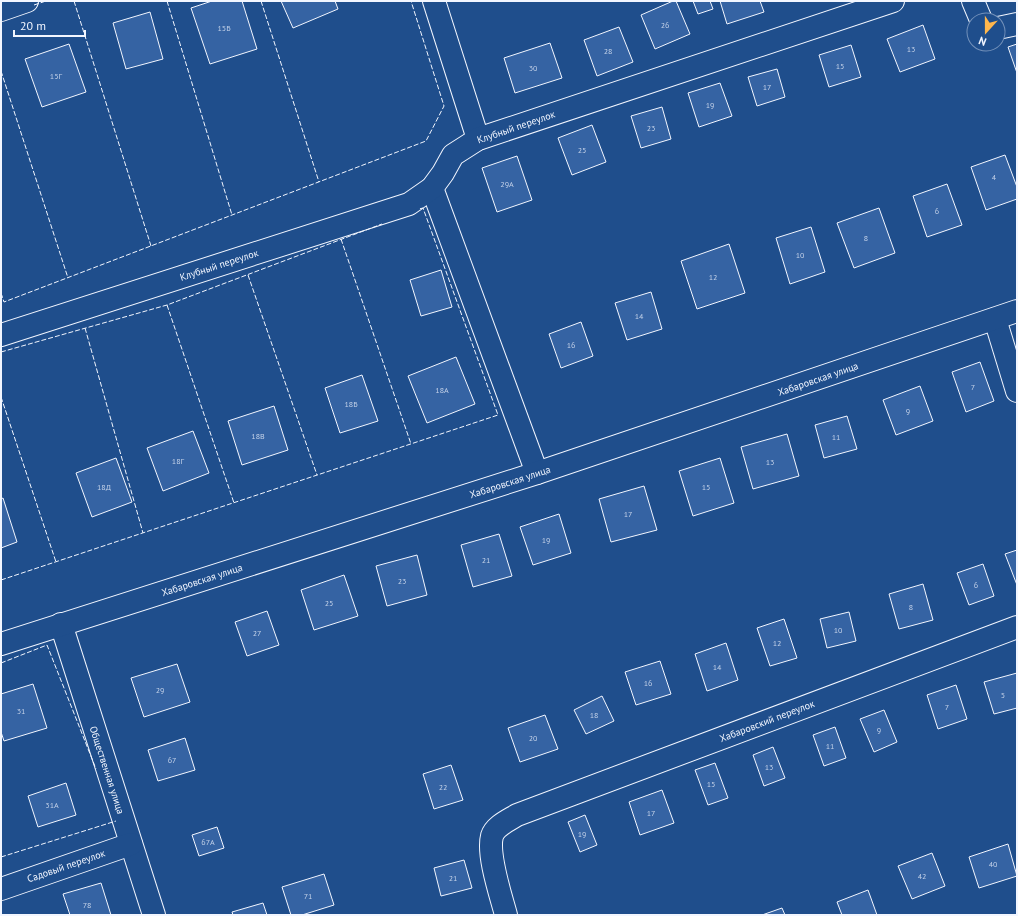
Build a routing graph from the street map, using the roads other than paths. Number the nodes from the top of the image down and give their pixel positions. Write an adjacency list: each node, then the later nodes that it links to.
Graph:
1 (27, 1): 5 (street)
2 (434, 1): 9 (street)
3 (893, 1): 9 (street, Клубный переулок)
4 (973, 1): 6 (street)
5 (1, 10)
6 (978, 12)
7 (1017, 24): 8 (street)
8 (1006, 26)
9 (478, 139): 10 (street, Клубный переулок)
10 (432, 188): 13 (street, Клубный переулок); 15 (street)
11 (1017, 311): 12 (street, Хабаровская улица)
12 (995, 319): 14 (street); 15 (street, Хабаровская улица)
13 (1, 335)
14 (1017, 391)
15 (537, 473): 16 (street, Хабаровская улица)
16 (61, 624): 18 (street, Хабаровская улица); 19 (street, Общественная улица)
17 (1017, 626): 22 (street, Хабаровский переулок)
18 (1, 644)
19 (131, 844): 20 (street, Садовый переулок); 21 (street, Общественная улица)
20 (1, 889)
21 (154, 915)
22 (506, 915)

